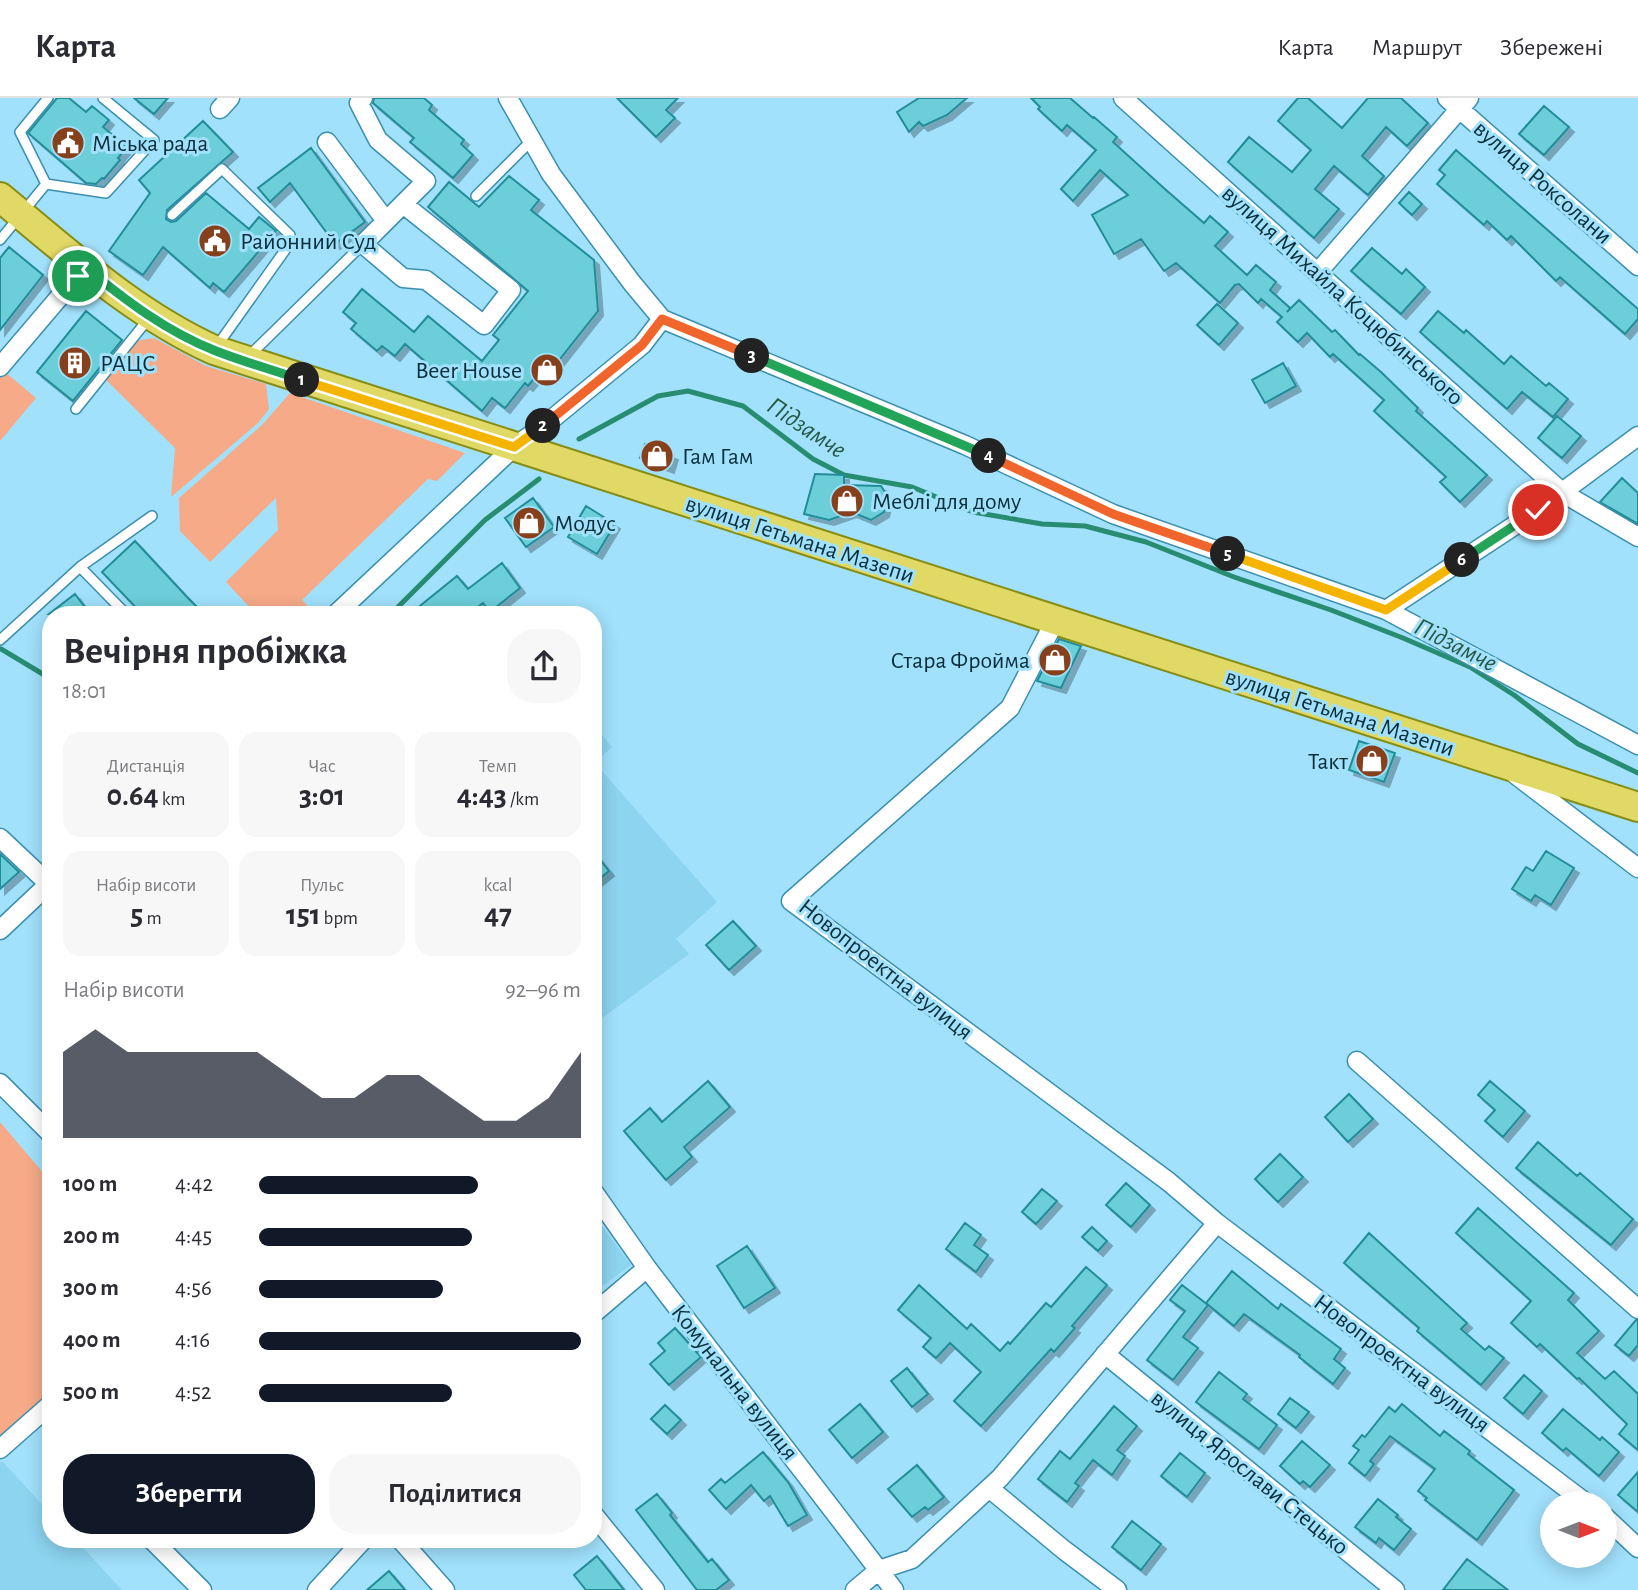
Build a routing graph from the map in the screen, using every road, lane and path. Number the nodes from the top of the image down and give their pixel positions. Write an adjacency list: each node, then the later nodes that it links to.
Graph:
1 (48, 98): 9 (lane)
2 (103, 98): 9 (lane)
3 (363, 98): 12 (street)
4 (508, 98): 7 (street)
5 (1124, 98): 20 (street, вулиця Михайла Коцюбинського)
6 (1459, 102): 18 (street, вулиця Роксолани); 20 (street)
7 (532, 140): 10 (lane); 22 (street)
8 (327, 142): 15 (street)
9 (46, 184): 13 (lane)
10 (476, 196)
11 (0, 197): 13 (main road, вулиця Гетьмана Мазепи)
12 (404, 204): 15 (street); 17 (street)
13 (22, 215): 16 (lane); 19 (main road, вулиця Гетьмана Мазепи)
14 (172, 215): 23 (lane)
15 (386, 221): 17 (street)
16 (0, 240)
17 (363, 244): 24 (lane)
18 (1638, 266)
19 (85, 267): 21 (main road, вулиця Гетьмана Мазепи); 25 (street)
20 (1318, 272): 29 (street, вулиця Михайла Коцюбинського)
21 (150, 316): 23 (main road, вулиця Гетьмана Мазепи); 26 (lane)
22 (662, 319): 28 (street); 35 (street)
23 (214, 350): 24 (main road, вулиця Гетьмана Мазепи)
24 (244, 361): 28 (main road, вулиця Гетьмана Мазепи)
25 (0, 367)
26 (76, 409)
27 (1638, 436): 29 (street)
28 (514, 447): 34 (street); 36 (main road, вулиця Гетьмана Мазепи)
29 (1563, 492): 31 (street, вулиця Михайла Коцюбинського); 35 (street)
30 (152, 516): 32 (lane)
31 (1638, 537)
32 (80, 567): 33 (lane); 37 (lane)
33 (118, 606)
34 (345, 606)
35 (1386, 610): 38 (street)
36 (1055, 621): 39 (main road, вулиця Гетьмана Мазепи); 50 (street, Новопроектна вулиця)
37 (0, 640)
38 (1638, 745)
39 (1499, 762): 40 (main road, вулиця Гетьмана Мазепи); 42 (street)
40 (1638, 807)
41 (0, 838): 43 (street)
42 (1638, 868)
43 (42, 876)
44 (42, 891): 45 (street)
45 (0, 930)
46 (1357, 1061): 53 (street)
47 (0, 1083): 48 (street)
48 (42, 1125)
49 (602, 1204): 51 (street, Комунальна вулиця)
50 (1217, 1223): 54 (street); 58 (street, Новопроектна вулиця)
51 (647, 1268): 52 (street); 65 (street, Комунальна вулиця)
52 (602, 1306)
53 (1638, 1310)
54 (1105, 1354): 57 (street); 73 (street, вулиця Ярослави Стецько)
55 (42, 1411): 56 (street)
56 (0, 1449)
57 (989, 1488): 65 (street); 72 (street)
58 (1570, 1491)
59 (602, 1525): 69 (street)
60 (1617, 1529): 64 (street)
61 (160, 1548): 66 (street)
62 (350, 1548): 67 (street)
63 (408, 1548): 68 (street)
64 (1638, 1549)
65 (879, 1570): 70 (street); 71 (street, Комунальна вулиця)
66 (202, 1590)
67 (317, 1590)
68 (444, 1590)
69 (655, 1590)
70 (855, 1590)
71 (894, 1590)
72 (1117, 1590)
73 (1395, 1590)

